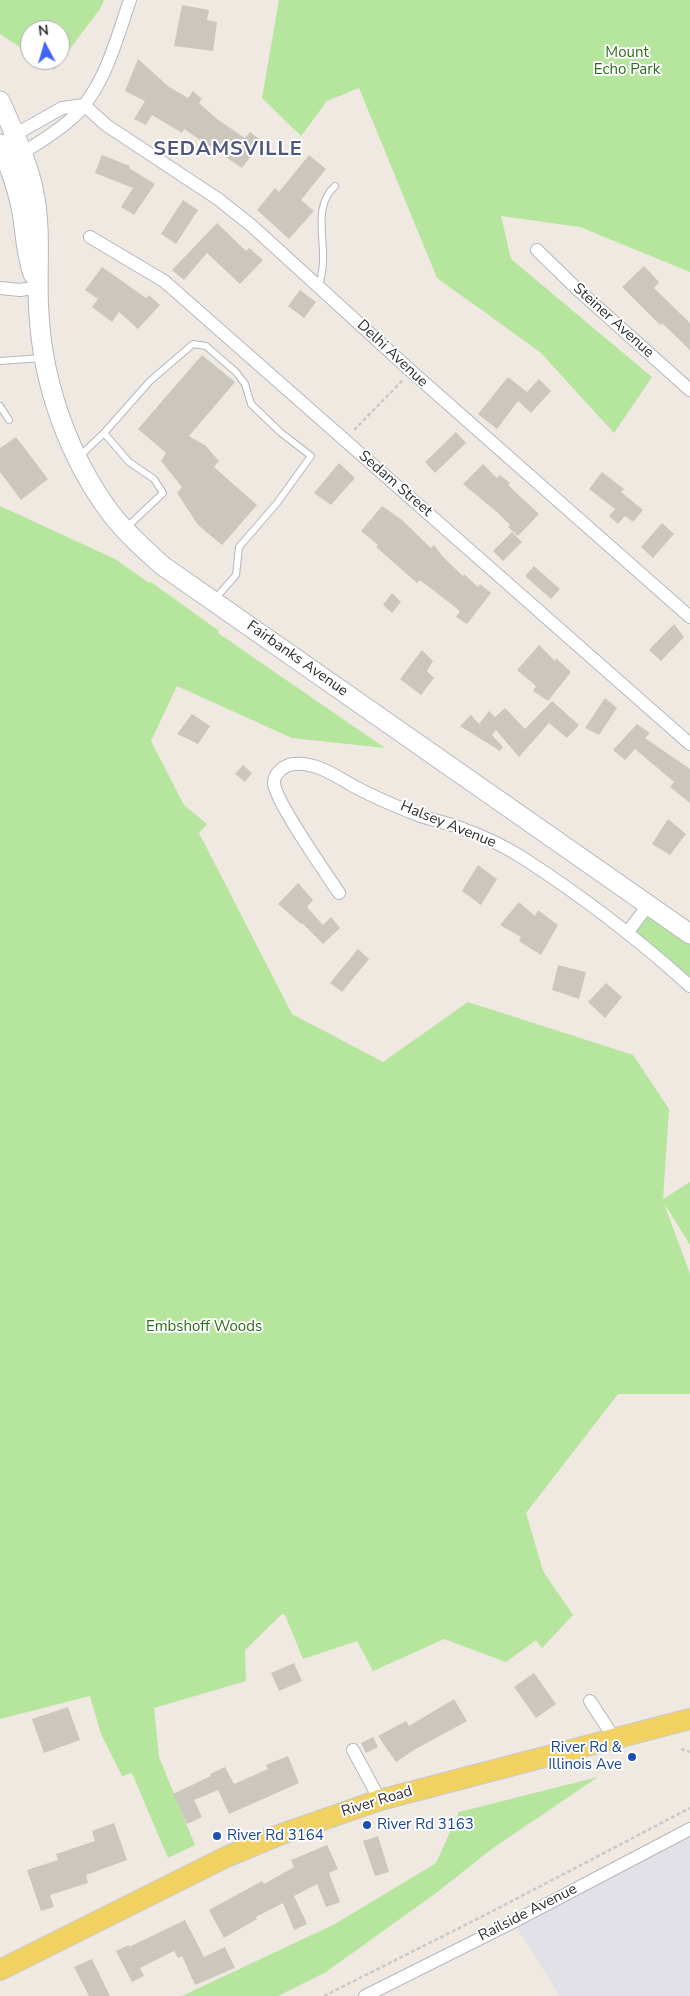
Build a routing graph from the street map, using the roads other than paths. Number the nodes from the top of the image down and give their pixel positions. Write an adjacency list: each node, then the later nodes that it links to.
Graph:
1 (130, 0): 3 (street)
2 (0, 101): 4 (street)
3 (84, 105): 4 (street); 5 (street); 10 (street, Delhi Avenue)
4 (5, 141): 5 (street, Fairbanks Avenue)
5 (15, 158): 9 (street, Fairbanks Avenue)
6 (335, 186): 10 (lane)
7 (90, 237): 22 (street, Sedam Street)
8 (537, 250): 14 (street, Steiner Avenue)
9 (38, 287): 11 (street); 12 (street, Fairbanks Avenue)
10 (319, 287): 21 (street, Delhi Avenue)
11 (0, 288)
12 (43, 358): 13 (lane); 18 (street, Fairbanks Avenue)
13 (0, 361)
14 (690, 390)
15 (0, 406): 16 (lane)
16 (9, 420)
17 (104, 433): 18 (lane); 19 (lane); 20 (lane)
18 (78, 458): 19 (street, Fairbanks Avenue)
19 (125, 529): 20 (street, Fairbanks Avenue)
20 (213, 601): 24 (street, Fairbanks Avenue)
21 (690, 617)
22 (690, 744)
23 (339, 893): 25 (street, Halsey Avenue)
24 (648, 905): 25 (street); 26 (street, Fairbanks Avenue)
25 (628, 932): 27 (street, Halsey Avenue)
26 (690, 934)
27 (690, 986)
28 (590, 1701): 30 (street)
29 (690, 1719): 30 (main road, River Road)
30 (614, 1738): 32 (main road, River Road)
31 (353, 1750): 32 (street)
32 (380, 1800): 34 (main road, River Road)
33 (690, 1829): 35 (street, Railside Avenue)
34 (0, 1970)
35 (366, 1996)

